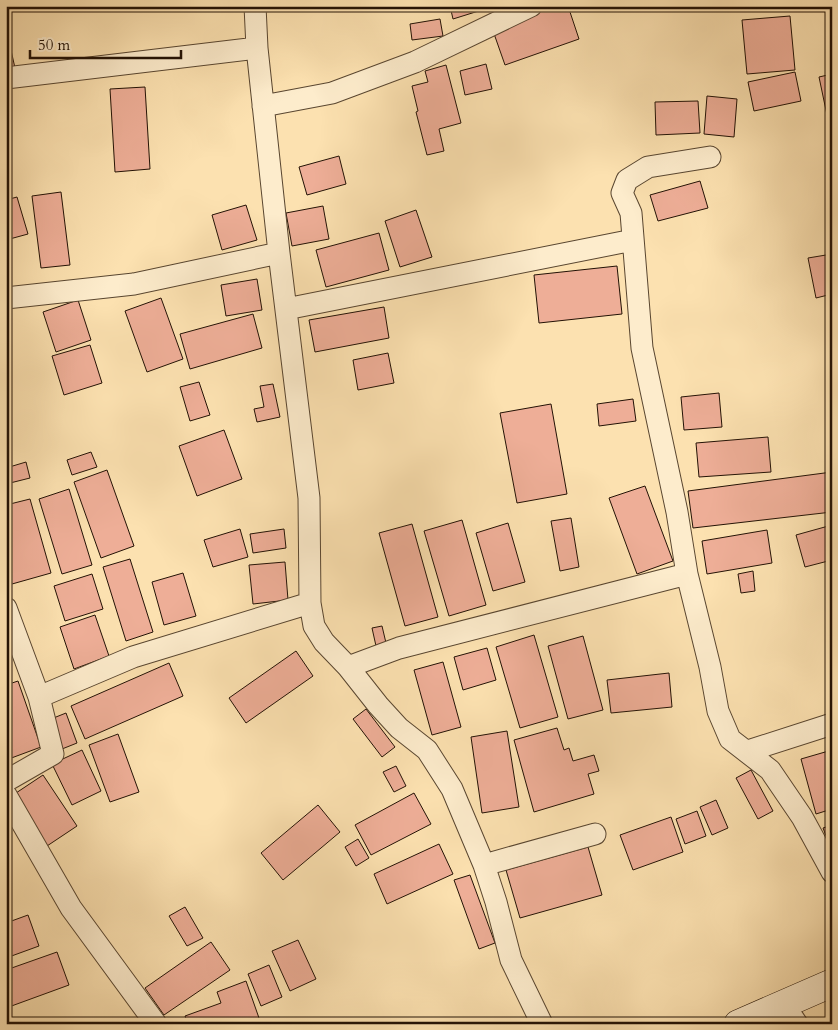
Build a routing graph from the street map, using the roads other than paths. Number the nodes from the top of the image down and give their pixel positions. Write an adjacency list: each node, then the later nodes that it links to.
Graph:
1 (255, 6): 3 (street)
2 (531, 6): 5 (street)
3 (257, 48): 4 (street); 5 (street)
4 (6, 78)
5 (263, 106): 8 (street)
6 (710, 157): 7 (street)
7 (633, 240): 10 (street); 11 (street)
8 (279, 254): 9 (street); 10 (street)
9 (6, 298)
10 (286, 309): 12 (street)
11 (687, 574): 14 (street); 17 (street)
12 (310, 603): 14 (street); 15 (street)
13 (6, 608): 15 (street)
14 (348, 666): 21 (street)
15 (39, 697): 18 (street)
16 (832, 724): 17 (street)
17 (748, 751): 22 (street)
18 (6, 781)
19 (6, 794): 26 (street)
20 (595, 834): 21 (street)
21 (484, 864): 27 (street)
22 (832, 872)
23 (832, 983): 28 (main road)
24 (832, 1001): 25 (main road)
25 (790, 1022)
26 (156, 1024)
27 (542, 1024)
28 (738, 1024)

